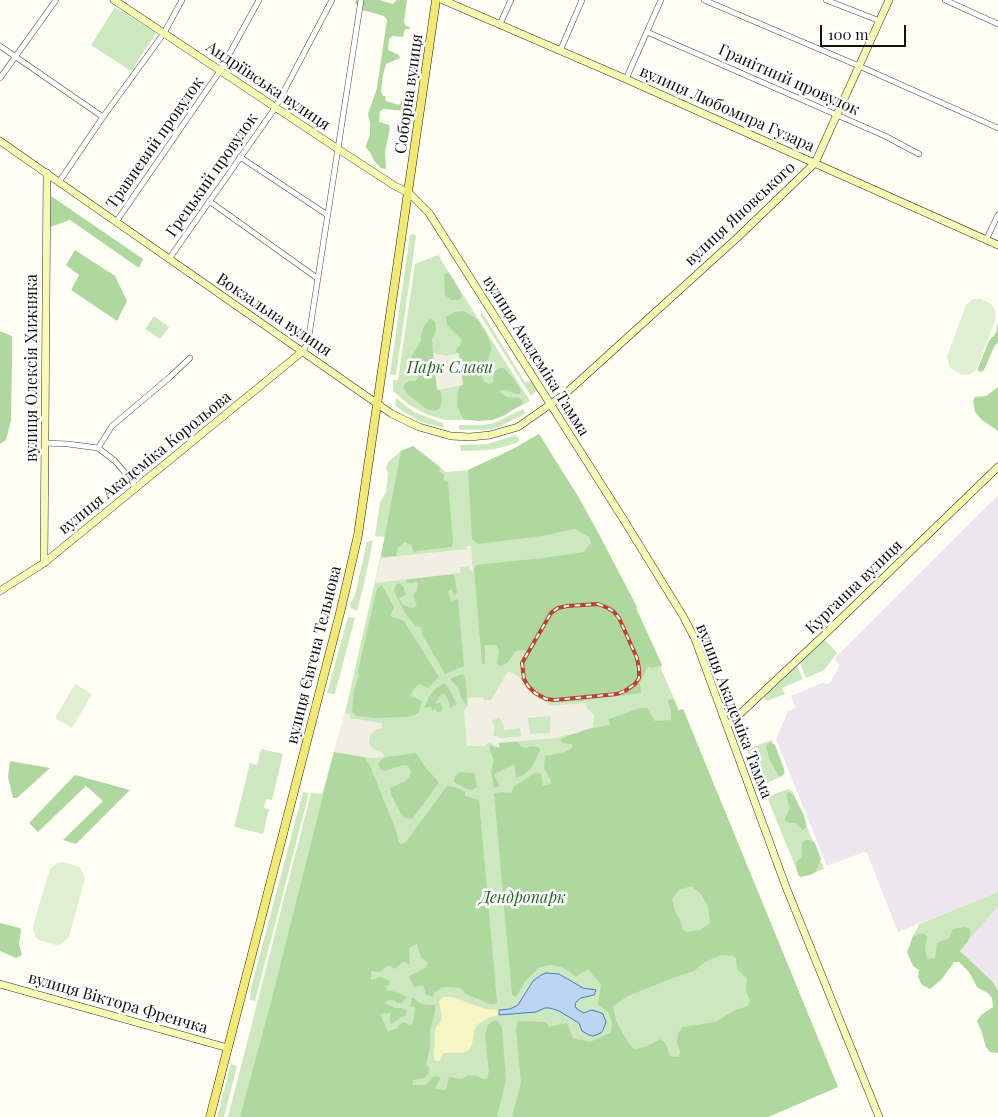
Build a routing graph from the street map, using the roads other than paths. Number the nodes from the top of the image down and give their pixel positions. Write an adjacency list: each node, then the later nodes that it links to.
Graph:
1 (56, 0): 23 (street)
2 (114, 0): 20 (street, Андріївська вулиця)
3 (182, 0): 20 (street)
4 (259, 0): 25 (street, Травневий провулок)
5 (332, 0): 28 (street, Грецький провулок)
6 (361, 0): 33 (street)
7 (436, 0): 39 (main road, Соборна вулиця)
8 (443, 0): 17 (street, вулиця Любомира Гузара)
9 (512, 0): 17 (street)
10 (582, 0): 22 (street)
11 (661, 0): 19 (street)
12 (704, 0): 24 (street)
13 (826, 0): 16 (street)
14 (889, 0): 16 (street, вулиця Яновського)
15 (945, 0): 18 (street)
16 (880, 21): 24 (street, вулиця Яновського)
17 (500, 24): 22 (street, вулиця Любомира Гузара)
18 (998, 24)
19 (647, 32): 27 (street); 29 (street, Гранітний провулок)
20 (164, 33): 25 (street, Андріївська вулиця); 30 (street)
21 (0, 46): 23 (street)
22 (560, 51): 27 (street, вулиця Любомира Гузара)
23 (15, 57): 26 (street); 30 (street)
24 (859, 66): 29 (street, вулиця Яновського); 31 (street)
25 (220, 71): 28 (street, Андріївська вулиця); 43 (street, Травневий провулок)
26 (0, 78)
27 (626, 79): 36 (street, вулиця Любомира Гузара)
28 (276, 108): 33 (street, Андріївська вулиця); 35 (street, Грецький провулок)
29 (837, 115): 34 (street, Гранітний провулок); 36 (street, вулиця Яновського)
30 (104, 117): 38 (street)
31 (998, 128)
32 (0, 141): 37 (street, Вокзальна вулиця)
33 (338, 149): 39 (street, Андріївська вулиця); 41 (street)
34 (919, 154)
35 (240, 157): 40 (street, Грецький провулок); 41 (street)
36 (815, 163): 44 (street, вулиця Любомира Гузара); 51 (street, вулиця Яновського)
37 (47, 173): 38 (street, Вокзальна вулиця); 52 (street, вулиця Олексія Хижняка)
38 (59, 182): 43 (street, Вокзальна вулиця)
39 (409, 193): 50 (main road, вулиця Євгена Тельнова); 51 (street, вулиця Академіка Тамма)
40 (209, 201): 46 (street, Грецький провулок); 47 (street)
41 (326, 214): 47 (street)
42 (998, 215): 44 (street)
43 (116, 222): 46 (street, Вокзальна вулиця)
44 (986, 240): 45 (street, вулиця Любомира Гузара)
45 (998, 245)
46 (169, 259): 48 (street, Вокзальна вулиця)
47 (317, 278): 48 (street)
48 (303, 351): 50 (street, Вокзальна вулиця); 55 (street, вулиця Академіка Корольова)
49 (190, 358): 53 (street)
50 (377, 404): 51 (street, Вокзальна вулиця); 60 (main road, вулиця Євгена Тельнова)
51 (550, 405): 58 (street, вулиця Академіка Тамма)
52 (45, 443): 53 (street); 56 (street, вулиця Олексія Хижняка)
53 (98, 448): 55 (street)
54 (998, 467): 58 (street, Курганна вулиця)
55 (137, 487): 56 (street, вулиця Академіка Корольова)
56 (44, 563): 57 (street, вулиця Академіка Корольова)
57 (0, 591)
58 (727, 726): 62 (street, вулиця Академіка Тамма)
59 (0, 984): 60 (street, вулиця Віктора Френчка)
60 (228, 1048): 61 (main road, вулиця Євгена Тельнова)
61 (210, 1117)
62 (879, 1117)

